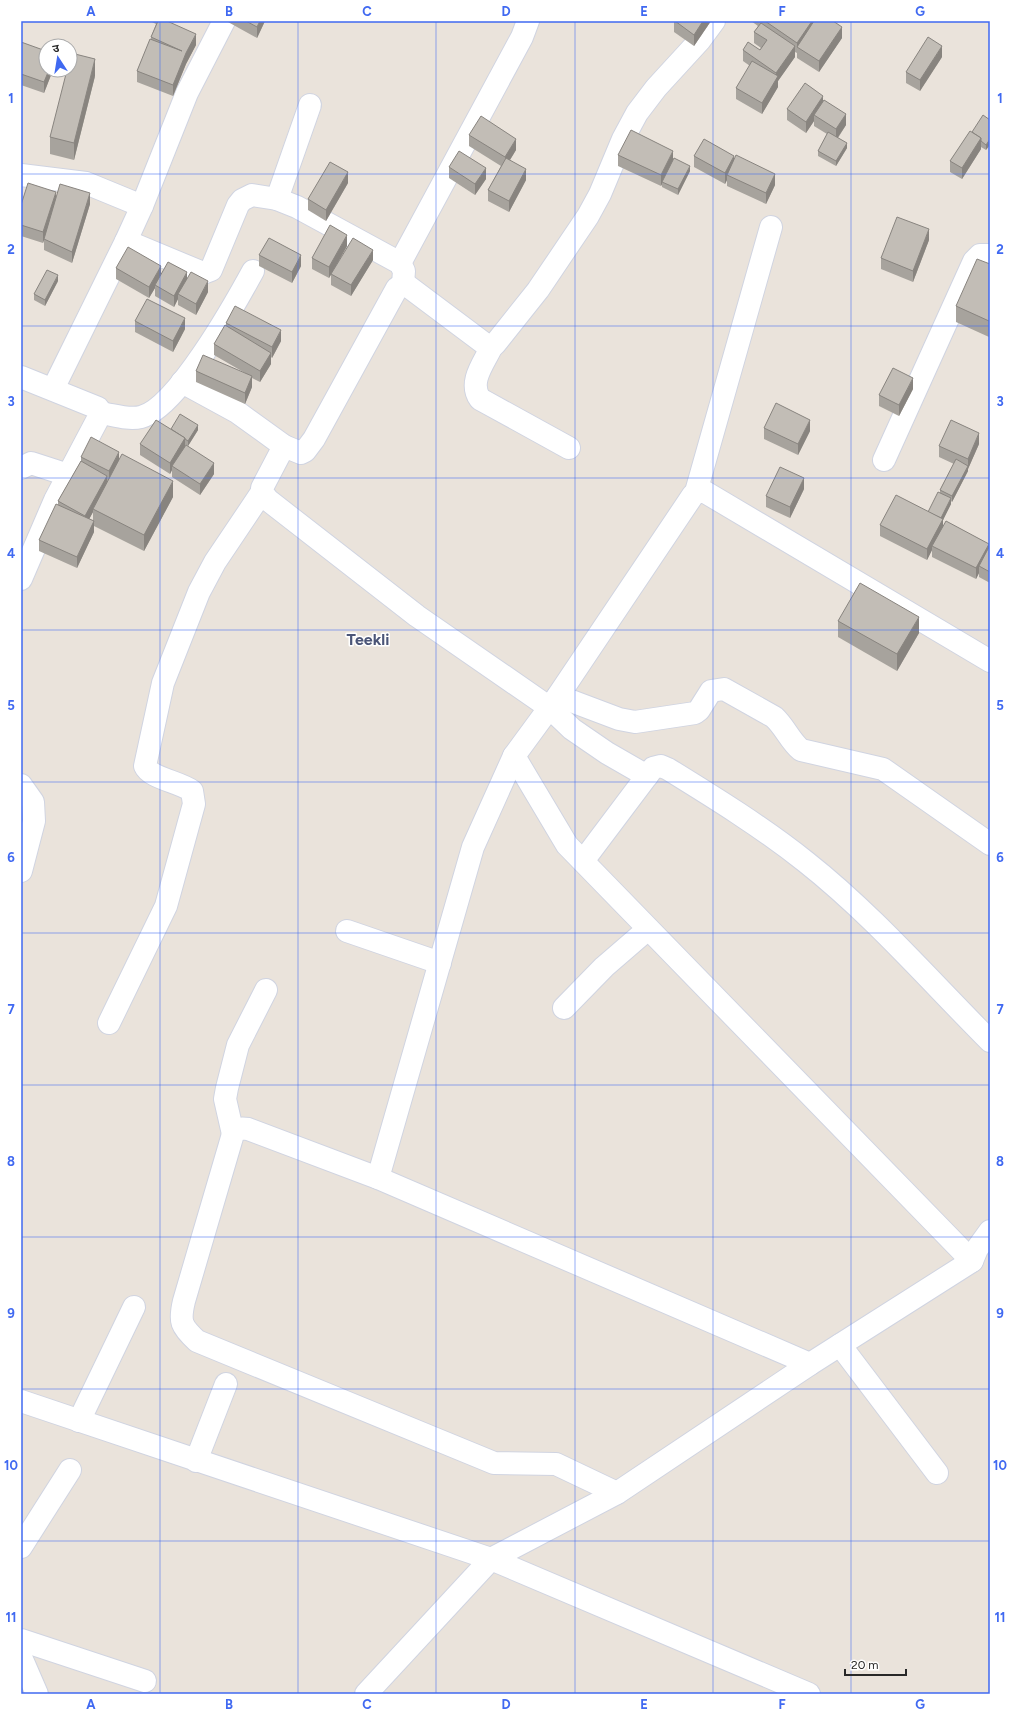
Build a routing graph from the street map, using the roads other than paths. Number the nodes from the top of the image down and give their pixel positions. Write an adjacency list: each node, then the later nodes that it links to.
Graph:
1 (224, 21): 7 (street)
2 (528, 21): 12 (street)
3 (714, 21): 13 (street)
4 (310, 105): 6 (street)
5 (21, 175): 7 (street)
6 (277, 199): 9 (street); 12 (street)
7 (142, 206): 9 (street)
8 (771, 227): 24 (street)
9 (126, 241): 16 (street)
10 (990, 255): 20 (street)
11 (253, 271): 15 (street)
12 (402, 274): 13 (street); 18 (street)
13 (492, 346): 19 (street)
14 (21, 378): 16 (street)
15 (182, 382): 17 (street); 18 (street)
16 (54, 389): 17 (street)
17 (101, 412): 22 (street)
18 (284, 446): 23 (street)
19 (569, 448)
20 (884, 460)
21 (21, 468): 22 (street)
22 (68, 475): 25 (street)
23 (262, 492): 27 (street); 39 (street)
24 (696, 492): 26 (street); 27 (street)
25 (21, 578)
26 (990, 661)
27 (554, 702): 28 (street); 29 (street); 31 (street)
28 (514, 756): 32 (street); 36 (street)
29 (647, 776): 32 (street); 40 (street)
30 (21, 785): 33 (street)
31 (990, 844)
32 (583, 861): 34 (street)
33 (21, 871)
34 (648, 929): 38 (street); 44 (street)
35 (347, 931): 36 (street)
36 (440, 963): 42 (street)
37 (266, 990): 41 (street)
38 (564, 1008)
39 (109, 1023)
40 (990, 1041)
41 (233, 1134): 42 (street); 54 (street)
42 (378, 1178): 47 (street)
43 (990, 1231): 44 (street)
44 (980, 1257): 46 (street)
45 (134, 1307): 50 (street)
46 (840, 1345): 47 (street); 53 (street)
47 (810, 1364): 54 (street)
48 (226, 1384): 51 (street)
49 (21, 1401): 50 (street)
50 (79, 1421): 51 (street)
51 (196, 1461): 56 (street)
52 (70, 1470): 55 (street)
53 (937, 1473)
54 (617, 1493): 56 (street)
55 (21, 1547)
56 (491, 1559): 61 (street); 62 (street)
57 (21, 1640): 59 (street)
58 (22, 1661): 60 (street)
59 (145, 1681)
60 (37, 1694)
61 (366, 1694)
62 (809, 1694)

